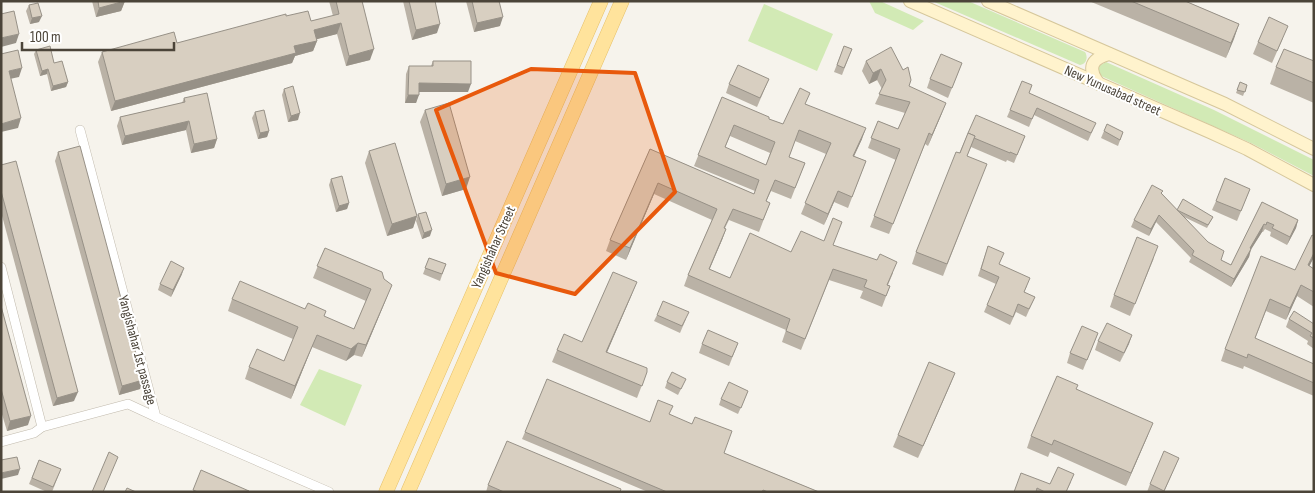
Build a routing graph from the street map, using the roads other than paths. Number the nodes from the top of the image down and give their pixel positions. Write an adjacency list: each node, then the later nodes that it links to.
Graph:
1 (601, 1): 11 (main road, Yangishahar Street)
2 (622, 1): 12 (main road, Yangishahar Street)
3 (910, 1): 6 (main road, New Yunusabad street)
4 (988, 1): 5 (main road)
5 (1109, 54): 6 (main road); 8 (main road)
6 (1099, 84): 9 (main road, New Yunusabad street)
7 (80, 130): 13 (street, Yangishahar 1st passage)
8 (1314, 149)
9 (1314, 185)
10 (1, 268): 14 (street)
11 (481, 276): 12 (main road); 17 (main road, Yangishahar Street)
12 (498, 284): 18 (main road, Yangishahar Street)
13 (156, 417): 14 (street); 16 (street, Yangishahar 1st passage)
14 (42, 427): 15 (street)
15 (1, 442)
16 (329, 492)
17 (386, 492)
18 (408, 492)

